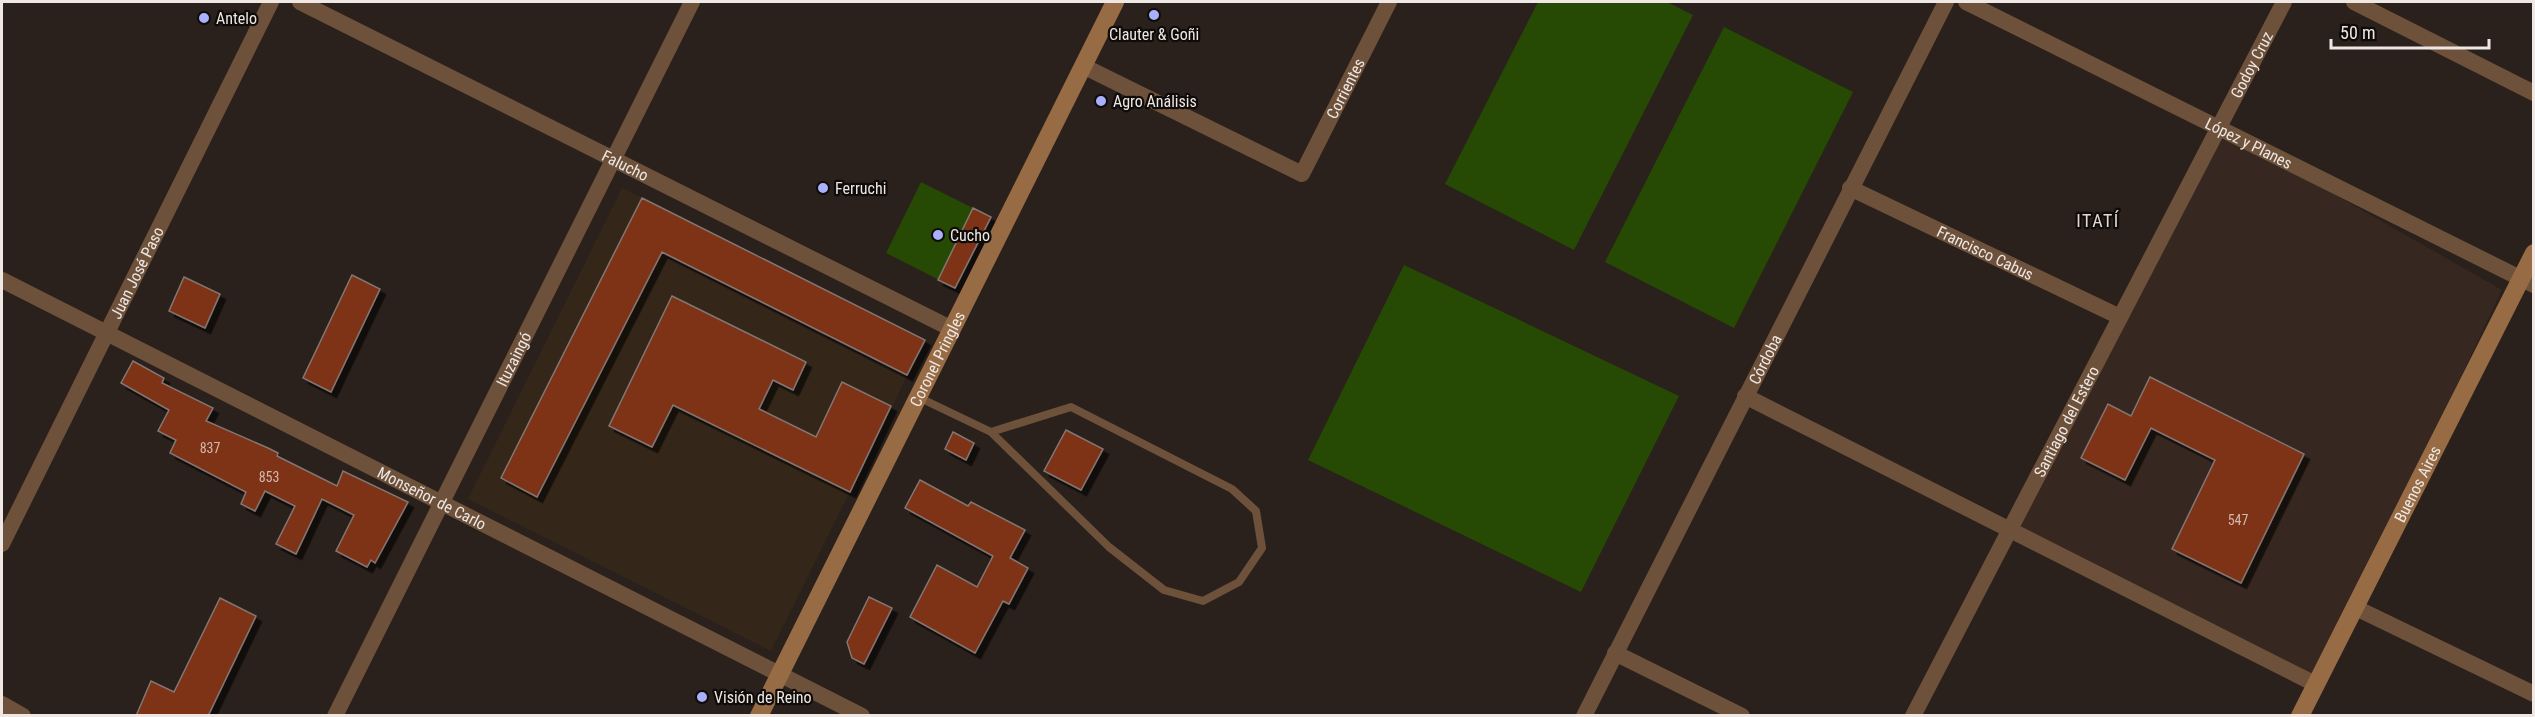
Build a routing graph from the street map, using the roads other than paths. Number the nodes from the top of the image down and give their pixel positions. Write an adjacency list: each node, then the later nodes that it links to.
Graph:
1 (271, 2): 20 (street, Juan José Paso)
2 (300, 2): 13 (street, Falucho)
3 (692, 2): 13 (street, Ituzaingó)
4 (1115, 2): 10 (main road, Coronel Pringles)
5 (1389, 2): 10 (street, Corrientes)
6 (1946, 2): 14 (street, Córdoba)
7 (1966, 2): 12 (street, López y Planes)
8 (2284, 2): 12 (street, Godoy Cruz)
9 (2354, 2): 11 (street)
10 (1083, 66): 19 (main road, Coronel Pringles)
11 (2534, 93)
12 (2218, 128): 17 (street, López y Planes); 18 (street, Santiago del Estero)
13 (613, 159): 19 (street, Falucho); 24 (street, Ituzaingó)
14 (1850, 188): 18 (street, Francisco Cabus); 21 (street, Córdoba)
15 (2534, 253): 17 (main road, Buenos Aires)
16 (2, 280): 20 (street, Monseñor de Carlo)
17 (2527, 282): 27 (main road, Buenos Aires)
18 (2120, 317): 25 (street, Santiago del Estero)
19 (952, 328): 22 (main road, Coronel Pringles)
20 (106, 333): 24 (street, Monseñor de Carlo); 26 (street, Juan José Paso)
21 (1745, 396): 25 (street); 28 (street, Córdoba)
22 (918, 397): 23 (lane); 29 (main road, Coronel Pringles)
23 (991, 432): 23 (lane)
24 (441, 502): 29 (street, Monseñor de Carlo); 34 (street, Ituzaingó)
25 (2008, 531): 30 (street); 39 (street, Santiago del Estero)
26 (2, 544)
27 (2354, 607): 30 (main road, Buenos Aires); 31 (street)
28 (1616, 653): 37 (street, Córdoba); 38 (street)
29 (780, 673): 35 (main road, Coronel Pringles); 36 (street, Monseñor de Carlo)
30 (2315, 684): 40 (main road, Buenos Aires)
31 (2534, 694)
32 (2, 704): 33 (street)
33 (23, 716)
34 (335, 716)
35 (759, 716)
36 (862, 716)
37 (1584, 716)
38 (1742, 716)
39 (1913, 716)
40 (2300, 716)

